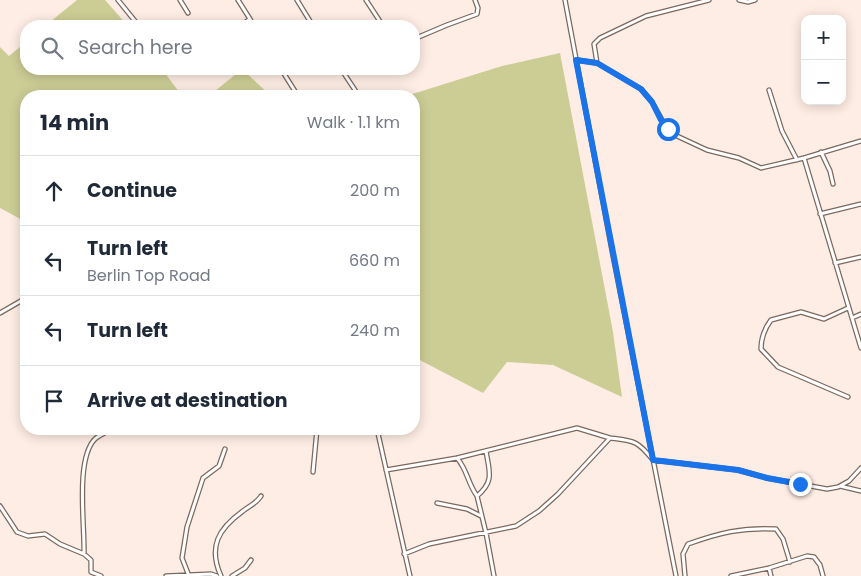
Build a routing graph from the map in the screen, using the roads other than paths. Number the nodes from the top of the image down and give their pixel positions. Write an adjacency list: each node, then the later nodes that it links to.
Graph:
1 (118, 0): 13 (street)
2 (180, 0): 11 (street)
3 (238, 0): 12 (street)
4 (297, 0): 14 (street)
5 (366, 0): 15 (street)
6 (475, 0): 16 (street)
7 (565, 0): 17 (street)
8 (709, 0): 18 (street)
9 (739, 0): 10 (street)
10 (755, 0)
11 (188, 13)
12 (250, 19)
13 (134, 20)
14 (309, 20)
15 (379, 20)
16 (420, 36)
17 (576, 60): 18 (street); 47 (street)
18 (597, 63): 27 (street)
19 (285, 75): 21 (street)
20 (345, 75): 22 (street)
21 (294, 90)
22 (355, 90)
23 (769, 90): 27 (street)
24 (861, 140): 25 (street)
25 (821, 152): 26 (street); 28 (street)
26 (804, 158): 27 (street); 30 (street)
27 (797, 160)
28 (833, 184)
29 (861, 204): 30 (street)
30 (820, 214): 32 (street)
31 (861, 257): 32 (street)
32 (835, 263): 34 (street)
33 (20, 301): 35 (street)
34 (848, 308): 37 (street); 39 (street)
35 (0, 313)
36 (861, 314): 37 (street)
37 (852, 318): 38 (street)
38 (861, 348)
39 (848, 397)
40 (102, 435): 59 (street)
41 (316, 435): 50 (street)
42 (377, 435): 49 (street)
43 (610, 438): 45 (street); 47 (street); 58 (street)
44 (226, 450): 67 (street)
45 (486, 451): 46 (street); 54 (street)
46 (457, 458): 49 (street); 54 (street)
47 (653, 460): 51 (street); 72 (street)
48 (861, 468): 51 (street)
49 (386, 470): 60 (street)
50 (313, 472)
51 (839, 486): 52 (street)
52 (861, 491)
53 (261, 496): 68 (street)
54 (478, 496): 57 (street)
55 (437, 503): 57 (street)
56 (0, 506): 59 (street)
57 (482, 516): 58 (street)
58 (486, 533): 60 (street); 71 (street)
59 (84, 554): 64 (street)
60 (404, 554): 70 (street)
61 (251, 560): 69 (street)
62 (790, 562): 63 (street); 73 (street); 76 (street)
63 (769, 568): 74 (street); 75 (street)
64 (90, 574): 65 (street)
65 (101, 576)
66 (166, 576): 67 (street)
67 (189, 576): 68 (street)
68 (219, 576)
69 (232, 576)
70 (410, 576)
71 (494, 576)
72 (676, 576)
73 (685, 576)
74 (731, 576)
75 (771, 576)
76 (823, 576)

